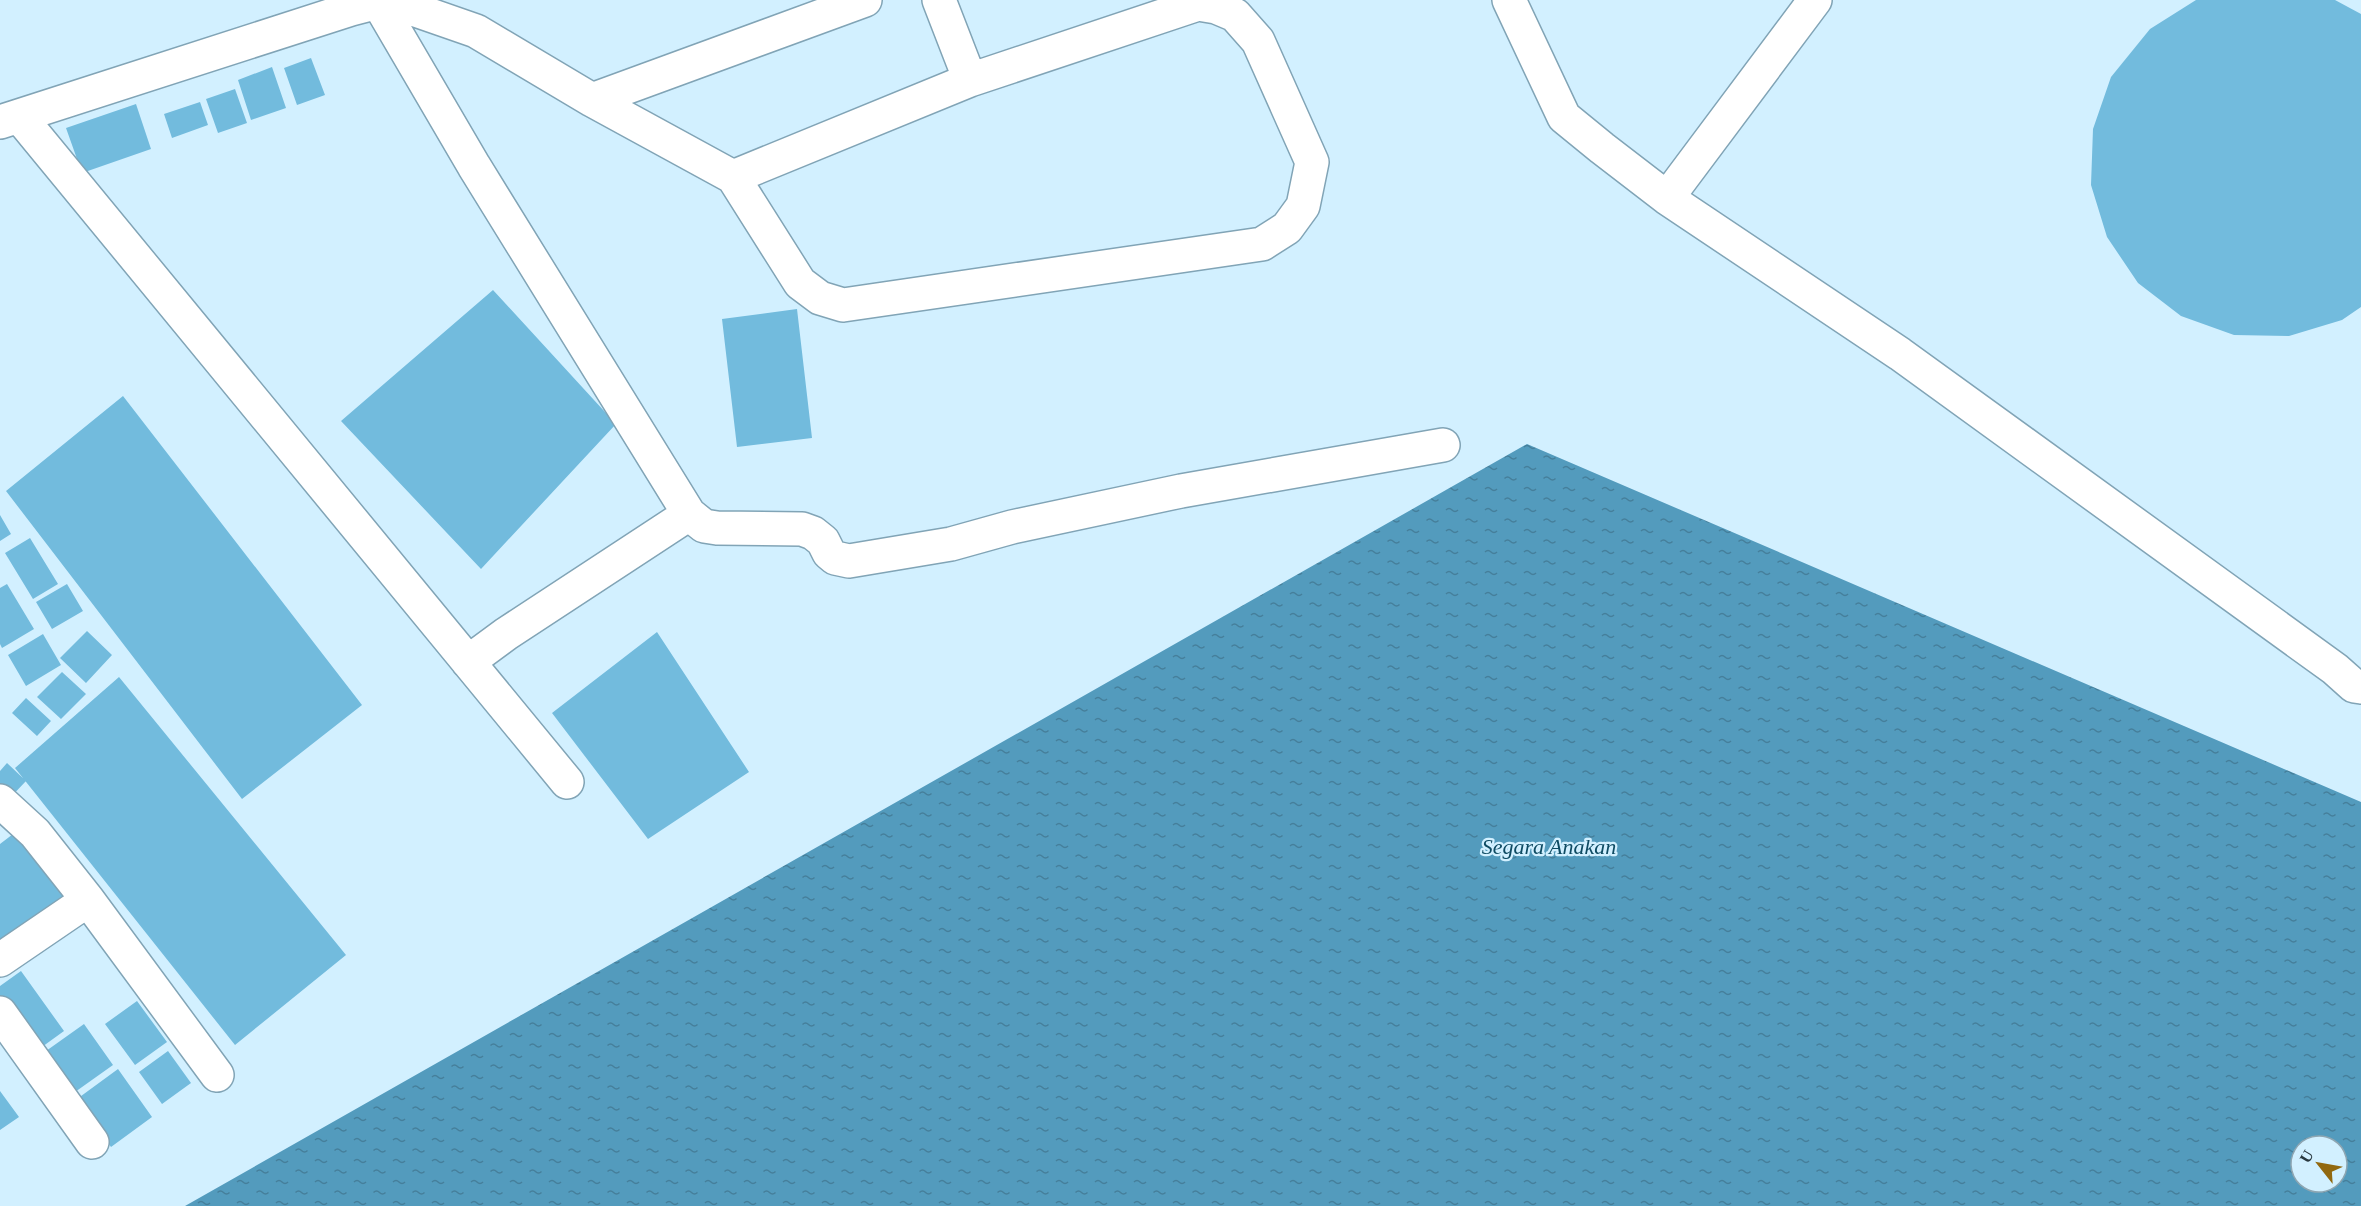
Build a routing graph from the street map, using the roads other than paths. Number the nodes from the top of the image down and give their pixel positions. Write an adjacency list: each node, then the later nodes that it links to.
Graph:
1 (865, 0): 8 (street)
2 (939, 0): 7 (street)
3 (1509, 0): 11 (street)
4 (1815, 0): 11 (street)
5 (378, 2): 8 (street); 9 (street); 13 (street)
6 (1198, 2): 7 (street); 10 (street)
7 (970, 80): 10 (street)
8 (592, 100): 10 (street)
9 (10, 119): 14 (street)
10 (733, 177)
11 (1667, 198): 15 (street)
12 (1443, 445): 13 (street)
13 (689, 514): 14 (street)
14 (468, 662): 16 (street)
15 (2361, 687)
16 (567, 782)
17 (0, 801): 18 (street)
18 (88, 900): 19 (street); 21 (street)
19 (0, 960)
20 (0, 1013): 22 (street)
21 (217, 1075)
22 (92, 1142)

